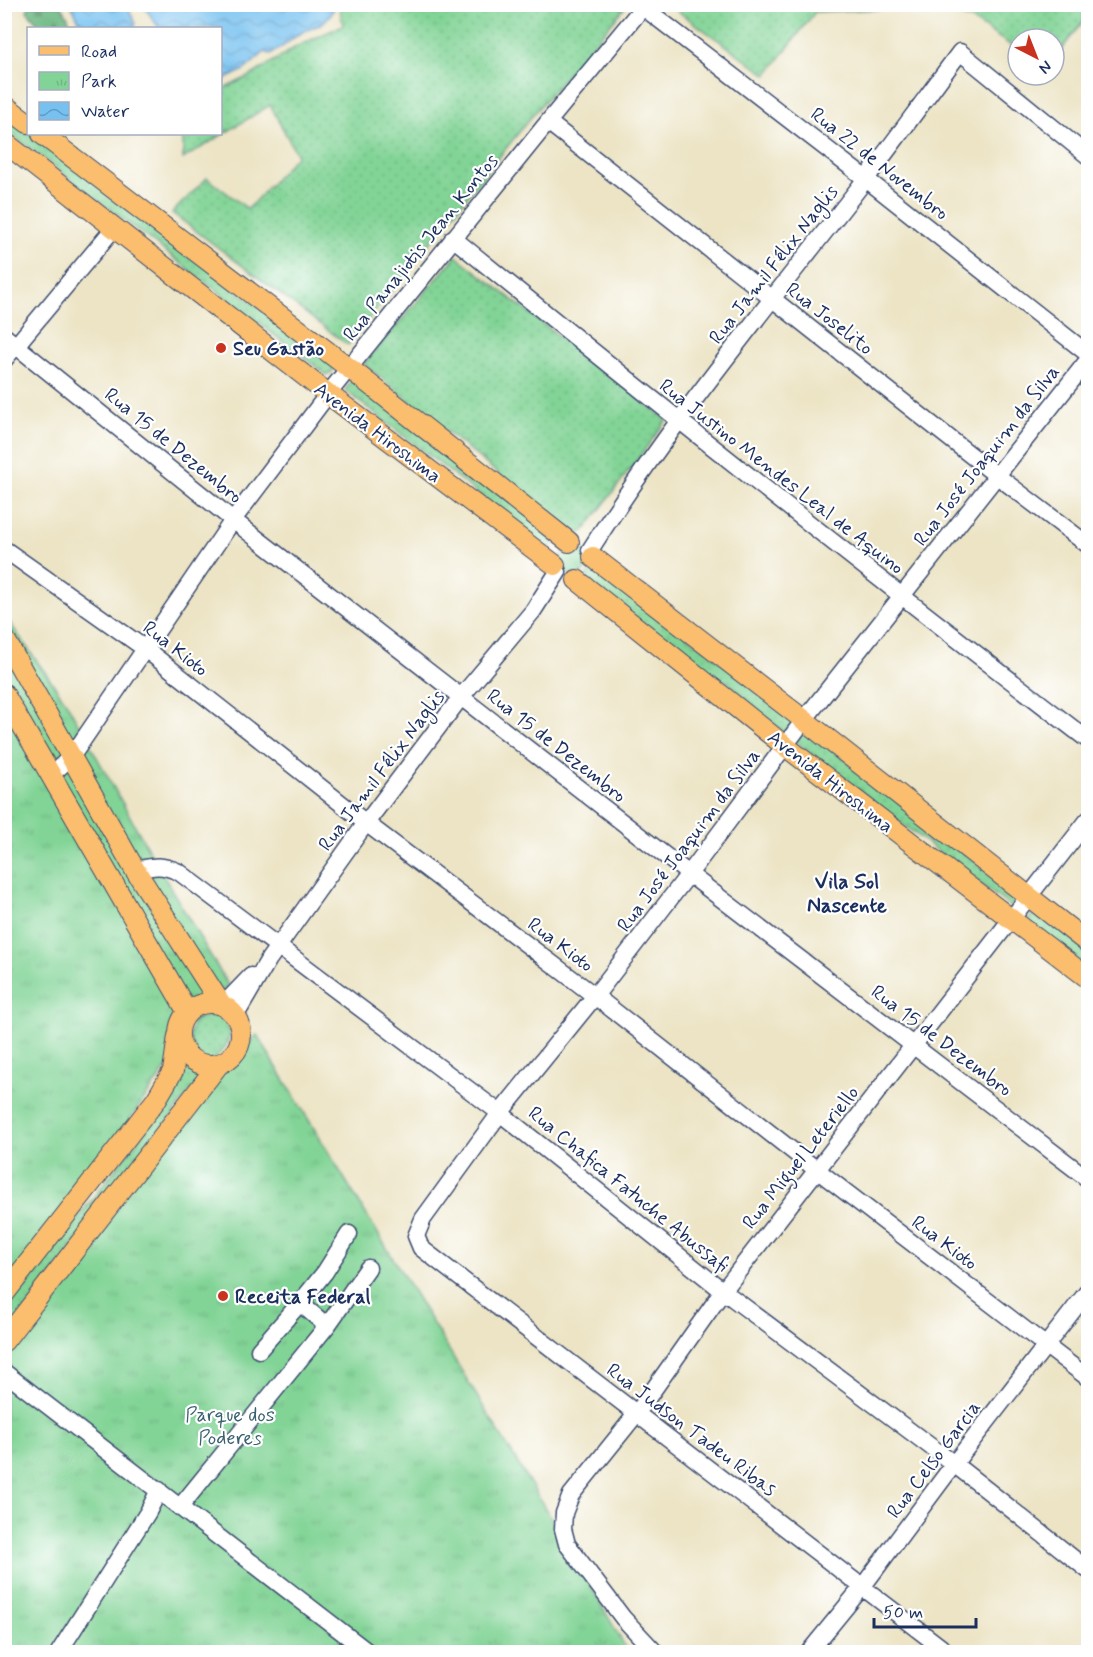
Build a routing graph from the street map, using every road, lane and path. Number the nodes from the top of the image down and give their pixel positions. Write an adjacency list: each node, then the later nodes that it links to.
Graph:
1 (644, 7): 4 (street, Rua Panajiotis Jean Kontos); 8 (street, Rua 22 de Novembro)
2 (4, 105): 3 (main road)
3 (27, 122)
4 (548, 122): 10 (street, Rua Panajiotis Jean Kontos); 11 (street, Rua Joselito)
5 (43, 135): 16 (main road, Avenida Hiroshima)
6 (4, 142): 9 (main road, Avenida Hiroshima)
7 (1089, 156): 8 (street, Rua Jamil Félix Naglis)
8 (866, 179): 11 (street, Rua Jamil Félix Naglis); 13 (street, Rua 22 de Novembro)
9 (114, 228): 12 (street); 17 (main road, Avenida Hiroshima)
10 (453, 238): 16 (street, Rua Panajiotis Jean Kontos); 18 (street, Rua Justino Mendes Leal de Aquino)
11 (772, 299): 18 (street, Rua Jamil Félix Naglis); 19 (street, Rua Joselito)
12 (10, 341): 14 (street); 20 (street, Rua 15 de Dezembro)
13 (1089, 354)
14 (4, 360)
15 (1089, 360): 19 (street, Rua José Joaquim da Silva)
16 (349, 368): 17 (street, Rua Panajiotis Jean Kontos); 22 (main road, Avenida Hiroshima)
17 (328, 394): 20 (street, Rua Panajiotis Jean Kontos); 24 (main road, Avenida Hiroshima)
18 (677, 421): 22 (street, Rua Jamil Félix Naglis); 25 (street, Rua Justino Mendes Leal de Aquino)
19 (996, 475): 21 (street, Rua Joselito); 25 (street, Rua José Joaquim da Silva)
20 (233, 520): 27 (street, Rua Panajiotis Jean Kontos); 29 (street, Rua 15 de Dezembro)
21 (1089, 546)
22 (583, 548): 24 (main road); 24 (main road); 30 (main road, Avenida Hiroshima)
23 (4, 549): 27 (street, Rua Kioto)
24 (565, 574): 29 (street, Rua Jamil Félix Naglis); 32 (main road, Avenida Hiroshima)
25 (901, 597): 30 (street, Rua José Joaquim da Silva); 31 (street, Rua Justino Mendes Leal de Aquino)
26 (4, 638): 33 (main road)
27 (144, 648): 33 (street, Rua Panajiotis Jean Kontos); 36 (street, Rua Kioto)
28 (4, 694): 34 (main road)
29 (461, 697): 36 (street, Rua Jamil Félix Naglis); 38 (street, Rua 15 de Dezembro)
30 (804, 720): 32 (street, Rua José Joaquim da Silva); 39 (main road, Avenida Hiroshima)
31 (1089, 740)
32 (785, 746): 38 (street, Rua José Joaquim da Silva); 40 (main road, Avenida Hiroshima)
33 (72, 756): 34 (street, Rua Panajiotis Jean Kontos); 37 (main road)
34 (51, 775): 46 (main road)
35 (1089, 819): 39 (street, Rua Miguel Leteriello)
36 (366, 823): 42 (street, Rua Jamil Félix Naglis); 44 (street, Rua Kioto)
37 (135, 870): 42 (street, Rua Chafica Fatuche Abussafi); 45 (main road)
38 (690, 874): 44 (street, Rua José Joaquim da Silva); 48 (street, Rua 15 de Dezembro)
39 (1029, 898): 40 (street, Rua Miguel Leteriello); 41 (main road, Avenida Hiroshima)
40 (1011, 920): 43 (main road, Avenida Hiroshima); 48 (street, Rua Miguel Leteriello)
41 (1089, 944)
42 (274, 952): 45 (street, Rua Jamil Félix Naglis); 50 (street, Rua Chafica Fatuche Abussafi)
43 (1089, 978)
44 (595, 996): 50 (street, Rua José Joaquim da Silva); 51 (street, Rua Kioto)
45 (227, 1008): 46 (main road); 49 (main road)
46 (188, 1011): 47 (main road)
47 (178, 1036): 49 (main road); 58 (main road)
48 (913, 1045): 51 (street, Rua Miguel Leteriello); 52 (street, Rua 15 de Dezembro)
49 (219, 1064): 61 (main road)
50 (500, 1113): 54 (street, Rua José Joaquim da Silva); 56 (street, Rua Chafica Fatuche Abussafi)
51 (817, 1170): 56 (street, Rua Miguel Leteriello); 62 (street, Rua Kioto)
52 (1089, 1179)
53 (349, 1234): 59 (street)
54 (416, 1236): 66 (street, Rua Judson Tadeu Ribas)
55 (368, 1268): 60 (street)
56 (723, 1291): 66 (street, Rua Miguel Leteriello); 67 (street, Rua Chafica Fatuche Abussafi)
57 (1089, 1291): 62 (street, Rua Celso Garcia)
58 (4, 1294)
59 (300, 1303): 60 (street); 63 (street)
60 (327, 1326): 69 (street)
61 (4, 1341)
62 (1047, 1346): 65 (street, Rua Kioto); 67 (street, Rua Celso Garcia)
63 (259, 1350)
64 (4, 1372): 68 (street)
65 (1089, 1378)
66 (637, 1413): 71 (street, Rua Judson Tadeu Ribas); 72 (street, Rua Miguel Leteriello)
67 (954, 1464): 70 (street, Rua Chafica Fatuche Abussafi); 71 (street, Rua Celso Garcia)
68 (159, 1490): 69 (street); 73 (street)
69 (180, 1507): 74 (street)
70 (1089, 1570)
71 (863, 1586): 75 (street, Rua Celso Garcia); 76 (street, Rua Judson Tadeu Ribas)
72 (655, 1650)
73 (60, 1653)
74 (368, 1653)
75 (809, 1653)
76 (947, 1653)

